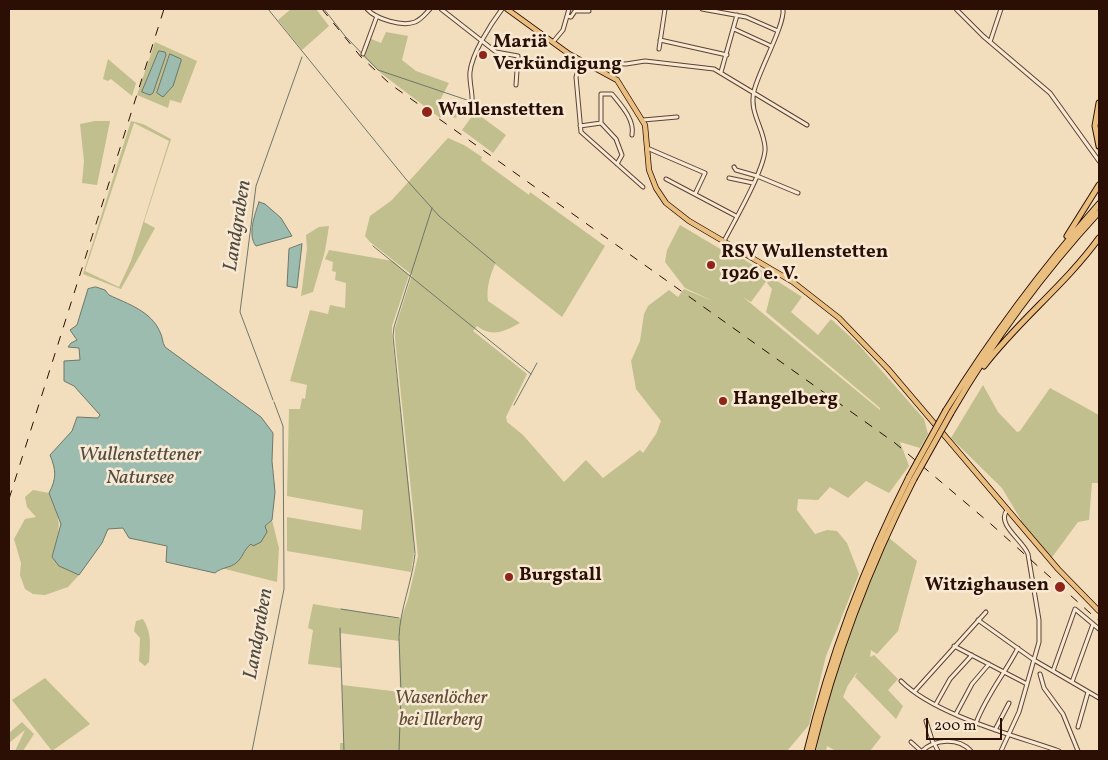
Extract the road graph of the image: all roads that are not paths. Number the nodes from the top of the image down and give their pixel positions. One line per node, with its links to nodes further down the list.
1 (367, 9): 14 (street)
2 (430, 9): 14 (street)
3 (441, 9): 18 (street)
4 (502, 9): 18 (street)
5 (507, 9): 20 (main road)
6 (569, 9): 15 (street)
7 (665, 9): 19 (street)
8 (702, 9): 13 (street)
9 (783, 9): 17 (street)
10 (956, 9): 21 (street)
11 (1001, 9): 21 (street)
12 (589, 11): 15 (street)
13 (737, 15): 16 (street); 17 (street)
14 (377, 16): 24 (street)
15 (567, 16): 20 (street)
16 (734, 29): 22 (street); 25 (street)
17 (778, 31): 22 (street)
18 (482, 40): 29 (street); 31 (street)
19 (660, 40): 23 (street); 25 (street)
20 (553, 42): 26 (main road)
21 (990, 42): 41 (street)
22 (771, 46): 30 (street)
23 (659, 49)
24 (363, 54)
25 (727, 54): 28 (street)
26 (581, 60): 27 (main road); 37 (street)
27 (596, 67): 28 (street); 34 (main road)
28 (721, 72): 30 (street)
29 (516, 85)
30 (754, 92): 36 (street); 44 (street)
31 (472, 103)
32 (1099, 103): 39 (highway)
33 (677, 117): 34 (street)
34 (643, 120): 40 (main road)
35 (601, 123): 37 (street); 38 (street); 42 (street)
36 (807, 125)
37 (580, 126): 42 (street)
38 (632, 135)
39 (1099, 146)
40 (647, 148): 51 (street); 56 (main road)
41 (1099, 161)
42 (617, 164): 49 (street)
43 (735, 169): 44 (street)
44 (757, 176): 47 (street); 50 (street)
45 (729, 178): 47 (street)
46 (666, 179): 51 (street)
47 (753, 183): 54 (street)
48 (1099, 185): 57 (highway)
49 (643, 187)
50 (798, 193)
51 (695, 194): 54 (street)
52 (1099, 204): 57 (highway)
53 (1099, 212): 58 (highway)
54 (736, 216): 56 (street)
55 (1099, 238): 58 (highway)
56 (724, 241): 60 (main road)
57 (1054, 254): 59 (highway)
58 (964, 392): 59 (highway)
59 (949, 411): 64 (highway, bridge)
60 (1007, 510): 61 (main road); 70 (street)
61 (1099, 611)
62 (986, 612): 63 (street)
63 (978, 620): 67 (street); 68 (street)
64 (849, 622): 91 (highway); 92 (highway)
65 (1093, 624): 66 (street); 72 (street); 76 (street)
66 (1099, 629)
67 (954, 646): 69 (street); 78 (street)
68 (1018, 648): 70 (street); 73 (street)
69 (972, 655): 71 (street); 82 (street)
70 (1034, 660): 72 (street); 77 (street)
71 (989, 664): 73 (street); 83 (street)
72 (1053, 671): 76 (street)
73 (1006, 673): 77 (street); 85 (street)
74 (1040, 674): 98 (street)
75 (901, 681): 78 (street)
76 (1072, 682): 79 (street)
77 (1028, 684): 88 (street)
78 (914, 692): 82 (street)
79 (1088, 692): 80 (street); 86 (street)
80 (1099, 698)
81 (1009, 703): 87 (street)
82 (936, 704): 83 (street)
83 (956, 714): 85 (street)
84 (926, 721): 90 (street)
85 (976, 723): 87 (street)
86 (1078, 727)
87 (995, 730): 88 (street)
88 (1008, 735): 96 (street); 97 (street)
89 (911, 742): 93 (street)
90 (933, 743): 93 (street); 94 (street); 95 (street)
91 (807, 751)
92 (812, 751)
93 (922, 751)
94 (938, 751)
95 (971, 751)
96 (1001, 751)
97 (1059, 751)
98 (1078, 751)

